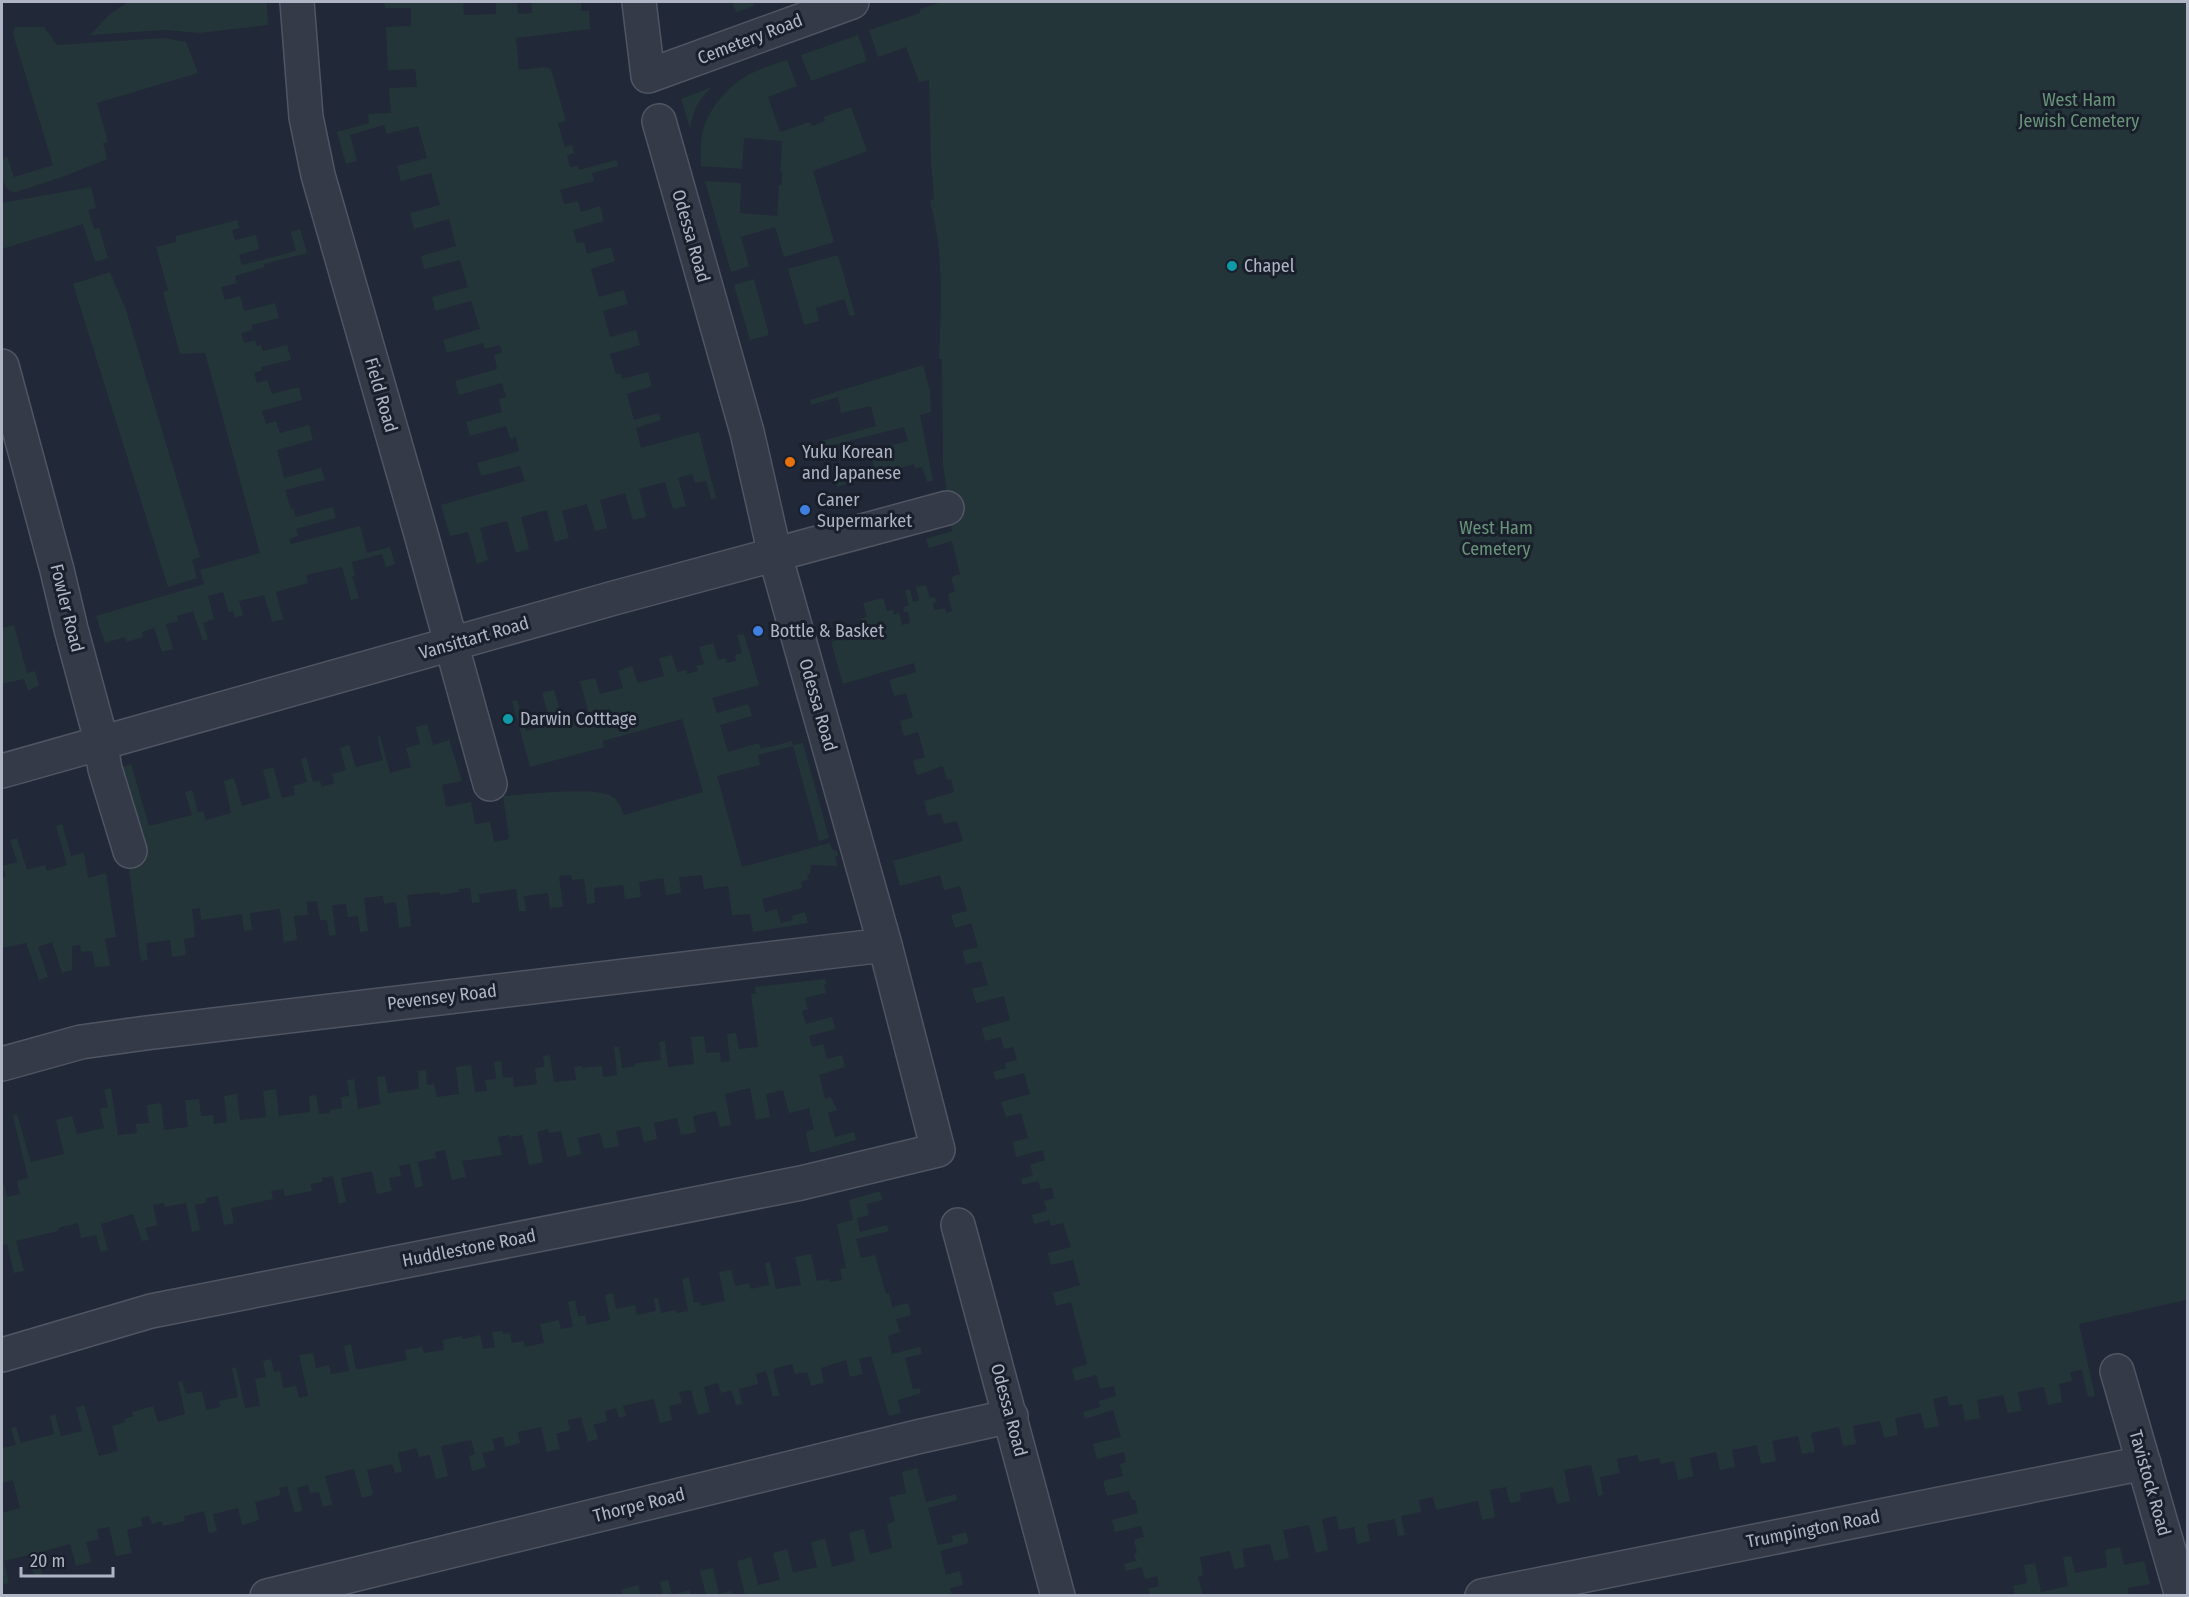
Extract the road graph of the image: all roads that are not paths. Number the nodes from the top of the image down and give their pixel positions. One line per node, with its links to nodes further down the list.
1 (297, 2): 8 (street, Field Road)
2 (639, 2): 3 (street, Cemetery Road)
3 (852, 2)
4 (659, 121): 7 (street, Odessa Road)
5 (2, 366): 9 (street, Fowler Road)
6 (947, 508): 7 (street, Vansittart Road)
7 (776, 555): 8 (street, Vansittart Road); 13 (street, Odessa Road)
8 (451, 645): 9 (street, Vansittart Road); 11 (street, Field Road)
9 (100, 744): 10 (street, Vansittart Road); 12 (street, Fowler Road)
10 (2, 771)
11 (490, 784)
12 (130, 851)
13 (885, 945): 14 (street, Pevensey Road); 15 (street, Odessa Road)
14 (2, 1064)
15 (938, 1150): 17 (street, Huddlestone Road)
16 (958, 1225): 19 (street, Odessa Road)
17 (2, 1355)
18 (2117, 1371): 20 (street, Tavistock Road)
19 (1011, 1416): 21 (street, Thorpe Road); 22 (street, Odessa Road)
20 (2144, 1463): 23 (street, Trumpington Road); 24 (street, Tavistock Road)
21 (267, 1596)
22 (1058, 1596)
23 (1482, 1596)
24 (2182, 1596)

